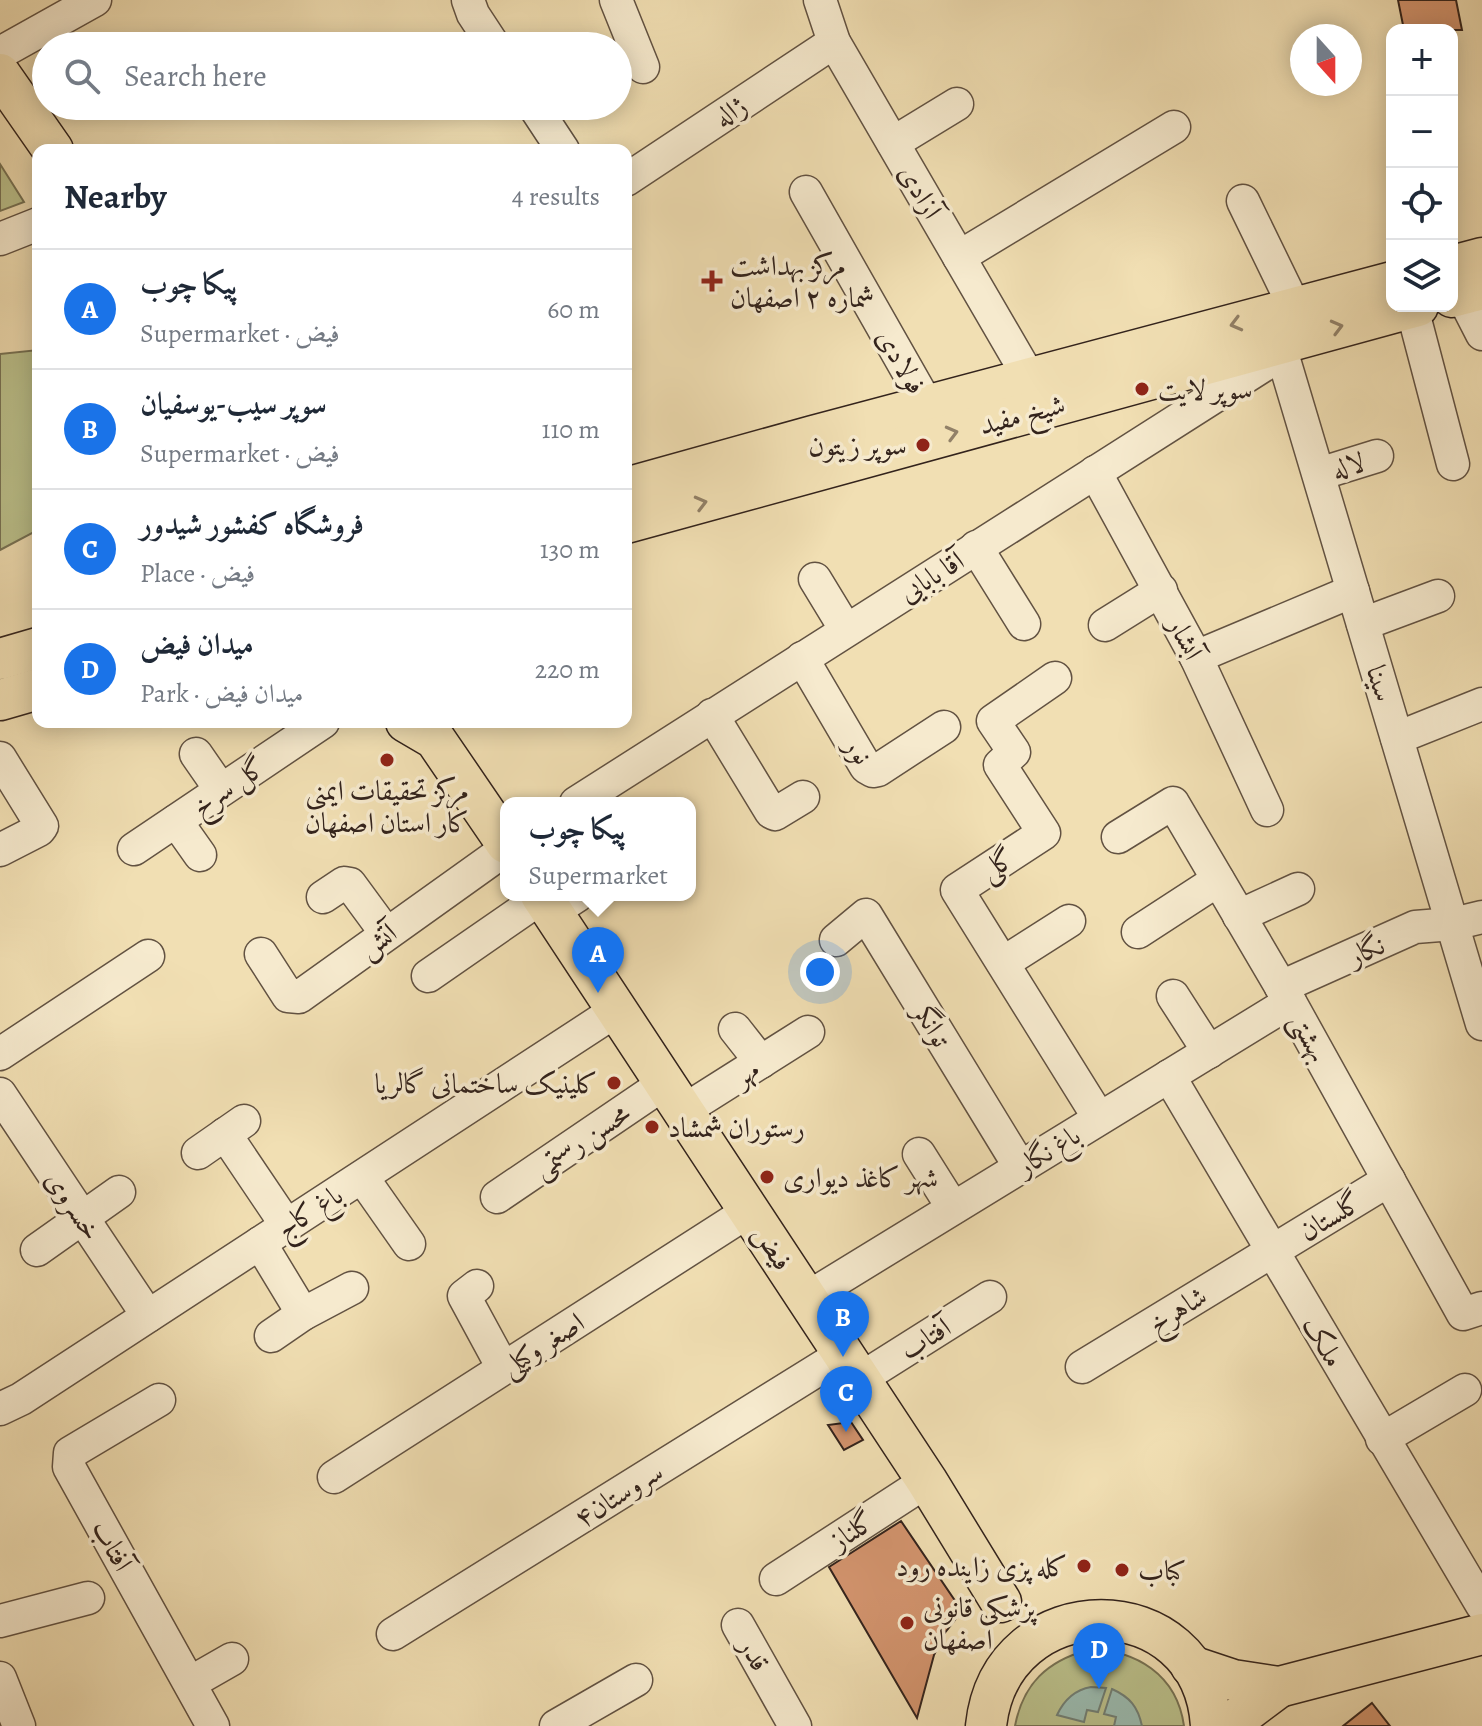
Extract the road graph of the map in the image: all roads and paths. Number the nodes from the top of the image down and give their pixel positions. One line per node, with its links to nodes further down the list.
1 (95, 0): 5 (street)
2 (468, 0): 6 (street)
3 (616, 0): 7 (street)
4 (820, 0): 10 (street, آزادی)
5 (38, 32)
6 (485, 32)
7 (629, 32)
8 (32, 35): 11 (street)
9 (632, 40): 12 (street)
10 (834, 42): 19 (street, آزادی); 22 (street, ژاله)
11 (0, 53)
12 (643, 67)
13 (0, 74): 15 (main road)
14 (957, 104): 19 (street)
15 (32, 120)
16 (32, 120): 20 (main road)
17 (543, 120): 21 (street)
18 (1174, 127): 27 (street)
19 (893, 143): 27 (street, آزادی)
20 (49, 144)
21 (559, 144)
22 (632, 176)
23 (806, 192): 35 (street, فولادی)
24 (1243, 201): 32 (street, سینا)
25 (32, 226): 26 (street)
26 (0, 239)
27 (959, 257): 34 (street, آزادی)
28 (1482, 258): 29 (main road)
29 (1462, 287): 33 (street)
30 (1386, 303): 32 (main road, شیخ مفید)
31 (1411, 312): 38 (street)
32 (1287, 325): 34 (main road, شیخ مفید, one-way to 34); 36 (main road, شیخ مفید, one-way to 32); 40 (street, آقا بابایی); 41 (street, سینا)
33 (1482, 334)
34 (1030, 379): 35 (main road, شیخ مفید)
35 (927, 405): 36 (main road, شیخ مفید)
36 (830, 448): 39 (main road, شیخ مفید)
37 (1377, 456): 41 (street, لاله)
38 (1453, 464)
39 (770, 466): 42 (main road, شیخ مفید); 43 (main road, شیخ مفید, one-way to 39)
40 (1095, 472): 44 (street, آقا بابایی); 46 (street, آبشار)
41 (1319, 474): 47 (street, سینا)
42 (632, 487)
43 (632, 521)
44 (976, 547): 49 (street); 52 (street, آقا بابایی)
45 (815, 579): 52 (street)
46 (1161, 590): 51 (street); 54 (street, آبشار)
47 (1353, 591): 50 (street, سینا); 54 (street)
48 (1438, 596): 50 (street)
49 (1024, 624)
50 (1363, 624): 65 (street, سینا)
51 (1105, 625)
52 (846, 630): 55 (street, آقا بابایی)
53 (32, 650): 56 (main road)
54 (1196, 657): 71 (street, آبشار)
55 (802, 658): 61 (street, آقا بابایی); 62 (street, نور)
56 (0, 659)
57 (1055, 678): 92 (street, گلی)
58 (32, 691): 59 (main road)
59 (0, 700)
60 (1482, 704): 65 (street)
61 (712, 715): 69 (street, آقا بابایی); 70 (street)
62 (944, 727)
63 (314, 728): 68 (street, گل سرخ)
64 (425, 728): 73 (main road)
65 (1397, 738): 85 (street, سینا)
66 (196, 754): 68 (street)
67 (0, 758): 76 (street)
68 (221, 790): 72 (street, گل سرخ)
69 (585, 797)
70 (803, 797)
71 (1267, 810)
72 (176, 821): 75 (street, گل سرخ); 78 (street)
73 (500, 837)
74 (1118, 837): 79 (street, بهشتی)
75 (134, 849)
76 (0, 850)
77 (500, 850): 88 (street, آتش)
78 (200, 855)
79 (1218, 880): 84 (street, بهشتی); 87 (street)
80 (1298, 889): 84 (street)
81 (323, 897): 88 (street)
82 (551, 901): 93 (street)
83 (554, 901): 96 (main road, فیض)
84 (1239, 916): 94 (street, بهشتی)
85 (1467, 920): 94 (street, نگار); 97 (street, سینا)
86 (1069, 921): 92 (street)
87 (1138, 932)
88 (386, 933): 90 (street, آتش)
89 (836, 940): 109 (street, توانگر)
90 (261, 954)
91 (148, 956): 101 (street)
92 (1003, 963): 106 (street, گلی)
93 (428, 976)
94 (1286, 995): 100 (street, باغ نگار); 111 (street, بهشتی)
95 (1173, 996): 100 (street)
96 (617, 1010): 105 (main road, فیض); 110 (street, باغ کاج)
97 (1482, 1024)
98 (735, 1029): 102 (street)
99 (808, 1032): 102 (street, مهر)
100 (1209, 1052): 103 (street, باغ نگار)
101 (0, 1054)
102 (761, 1062): 105 (street, مهر)
103 (1169, 1076): 106 (street, باغ نگار); 121 (street, ملک)
104 (0, 1094): 116 (street, خسروی)
105 (674, 1097): 113 (street, محسن رستمی); 115 (main road, فیض)
106 (1099, 1118): 109 (street, باغ نگار)
107 (198, 1153): 117 (street)
108 (919, 1154): 114 (street)
109 (1020, 1167): 114 (street, باغ نگار)
110 (362, 1177): 117 (street, باغ کاج); 119 (street)
111 (1389, 1180): 121 (street, گلستان); 126 (street, بهشتی)
112 (119, 1192): 116 (street)
113 (497, 1197)
114 (953, 1208): 125 (street, باغ نگار)
115 (749, 1211): 125 (main road, فیض); 132 (street, اصغر وکیلی)
116 (82, 1218): 120 (street); 128 (street, خسروی)
117 (287, 1226): 118 (street, باغ کاج)
118 (260, 1243): 127 (street); 128 (street, باغ کاج)
119 (409, 1244)
120 (37, 1250)
121 (1272, 1251): 131 (street, شاهرخ); 136 (street, ملک)
122 (477, 1286): 132 (street)
123 (352, 1288): 127 (street)
124 (990, 1297): 130 (street, آفتاب)
125 (807, 1298): 130 (main road, فیض)
126 (1482, 1308)
127 (303, 1314): 129 (street)
128 (148, 1316): 135 (street, باغ کاج)
129 (271, 1336)
130 (852, 1367): 138 (main road, فیض); 146 (street, سروستان۴)
131 (1082, 1367)
132 (503, 1368): 137 (street, اصغر وکیلی)
133 (1465, 1390): 136 (street)
134 (159, 1400): 152 (street, آفتاب)
135 (0, 1409)
136 (1382, 1439): 142 (street, ملک)
137 (334, 1477)
138 (927, 1481): 139 (street, گلناز); 141 (main road, فیض)
139 (776, 1579)
140 (88, 1598): 144 (street)
141 (1001, 1602): 143 (main road); 154 (main road)
142 (1482, 1605)
143 (1079, 1620): 149 (main road); 154 (main road)
144 (0, 1621)
145 (738, 1625): 158 (street, قدر)
146 (393, 1634)
147 (1482, 1634): 153 (main road)
148 (232, 1659): 152 (street)
149 (1191, 1666): 153 (main road); 159 (main road)
150 (0, 1678): 155 (street)
151 (636, 1680): 157 (street)
152 (190, 1683): 156 (street, آفتاب)
153 (1279, 1687): 160 (main road)
154 (985, 1712)
155 (19, 1726)
156 (213, 1726)
157 (556, 1726)
158 (795, 1726)
159 (1211, 1726)
160 (1227, 1726)

